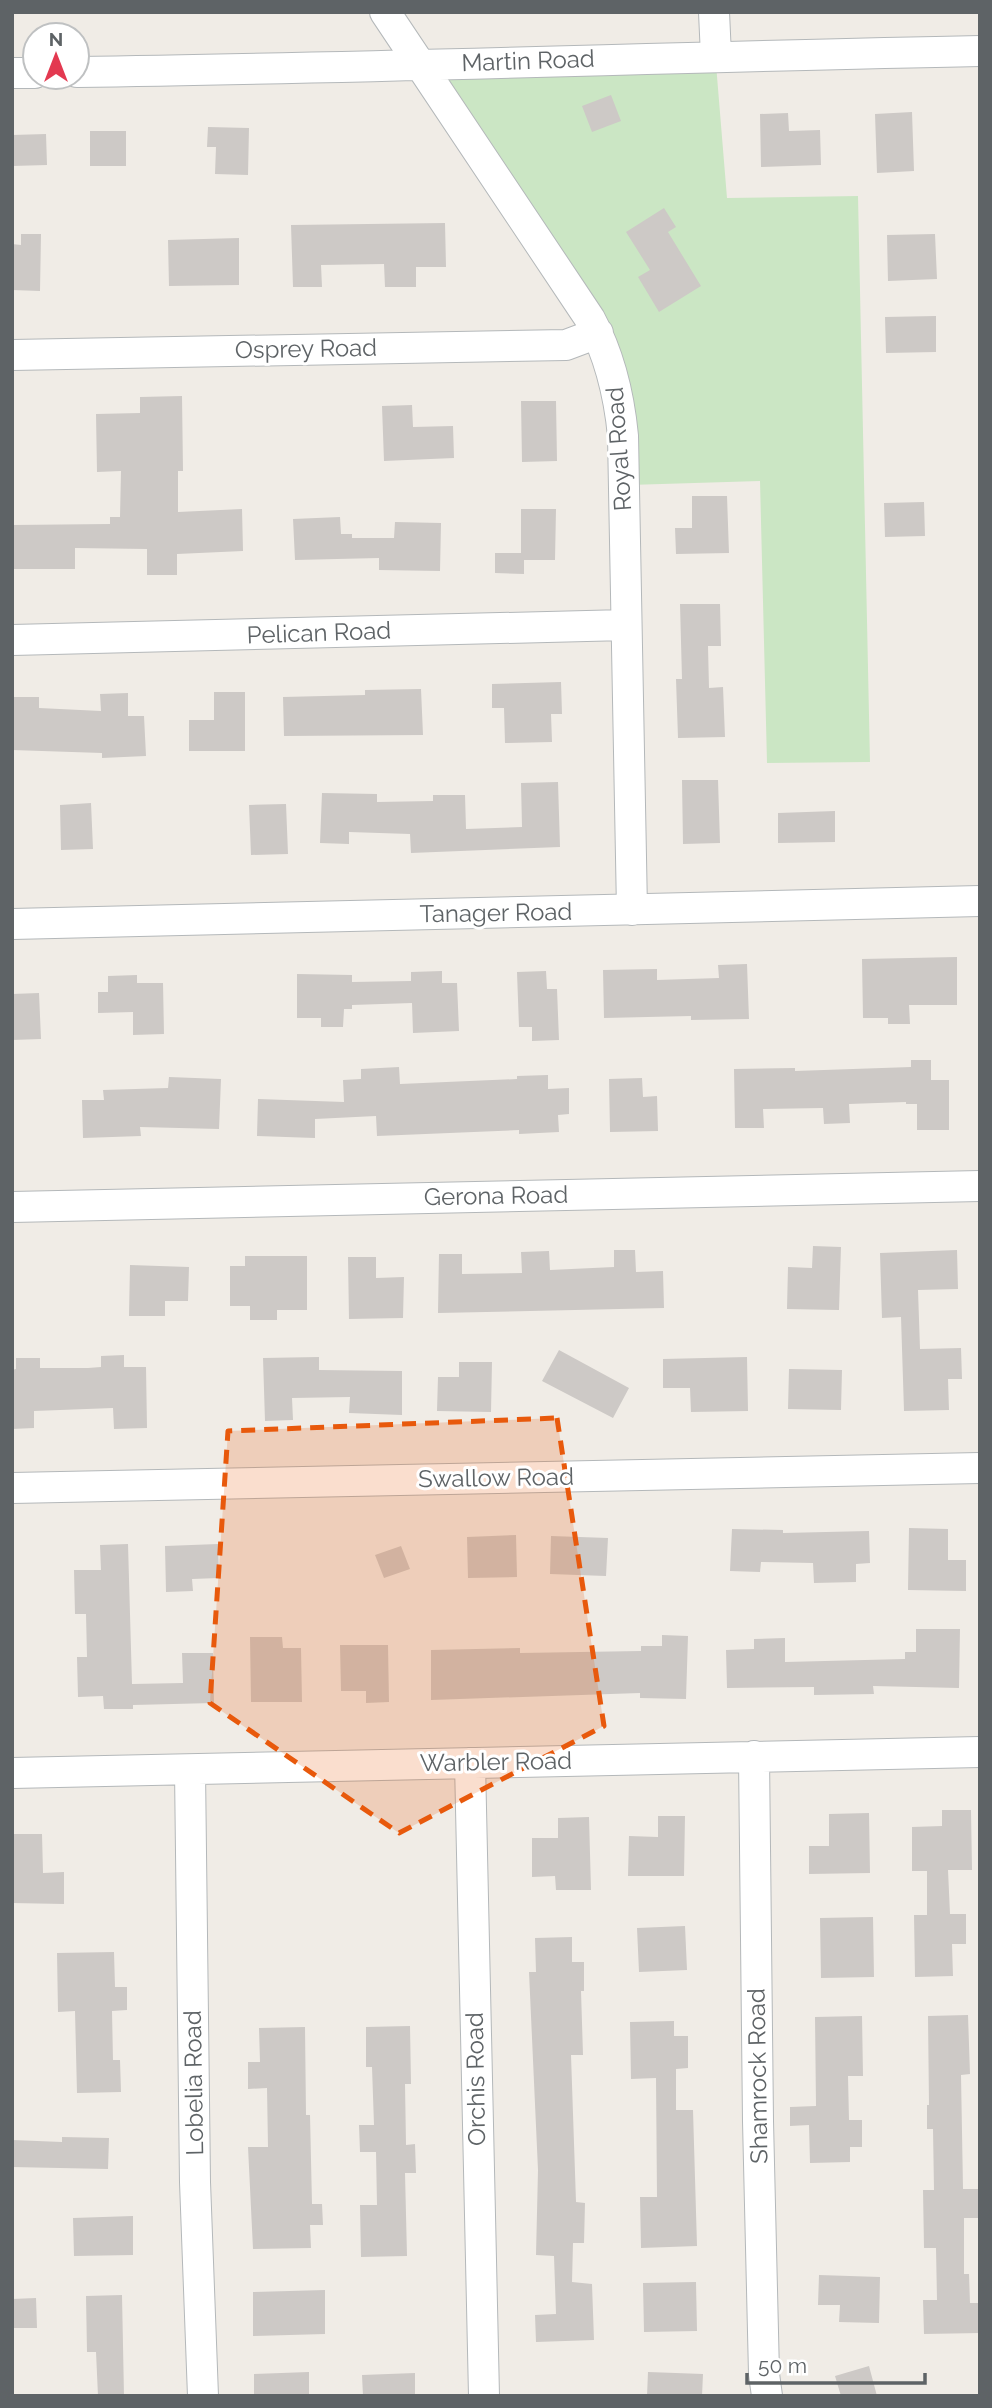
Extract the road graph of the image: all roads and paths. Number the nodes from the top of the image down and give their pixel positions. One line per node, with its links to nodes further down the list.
1 (385, 12): 5 (street, Royal Road)
2 (715, 12): 4 (street)
3 (980, 51): 4 (street, Martin Road)
4 (716, 56): 5 (street, Martin Road)
5 (420, 65): 6 (street, Martin Road); 7 (street, Royal Road)
6 (91, 72)
7 (598, 333): 8 (street, Osprey Road); 9 (street, Royal Road)
8 (12, 355)
9 (626, 625): 10 (street, Pelican Road); 12 (street, Royal Road)
10 (12, 640)
11 (980, 901): 12 (street, Tanager Road)
12 (632, 910): 13 (street, Tanager Road)
13 (12, 924)
14 (980, 1186): 15 (street, Gerona Road)
15 (12, 1207)
16 (980, 1468): 17 (street, Swallow Road)
17 (12, 1489)
18 (980, 1752): 19 (street, Warbler Road)
19 (754, 1756): 20 (street, Warbler Road); 25 (street, Shamrock Road)
20 (470, 1763): 21 (street, Warbler Road); 24 (street, Orchis Road)
21 (190, 1770): 22 (street, Warbler Road); 23 (street, Lobelia Road)
22 (12, 1773)
23 (203, 2396)
24 (484, 2396)
25 (767, 2396)

